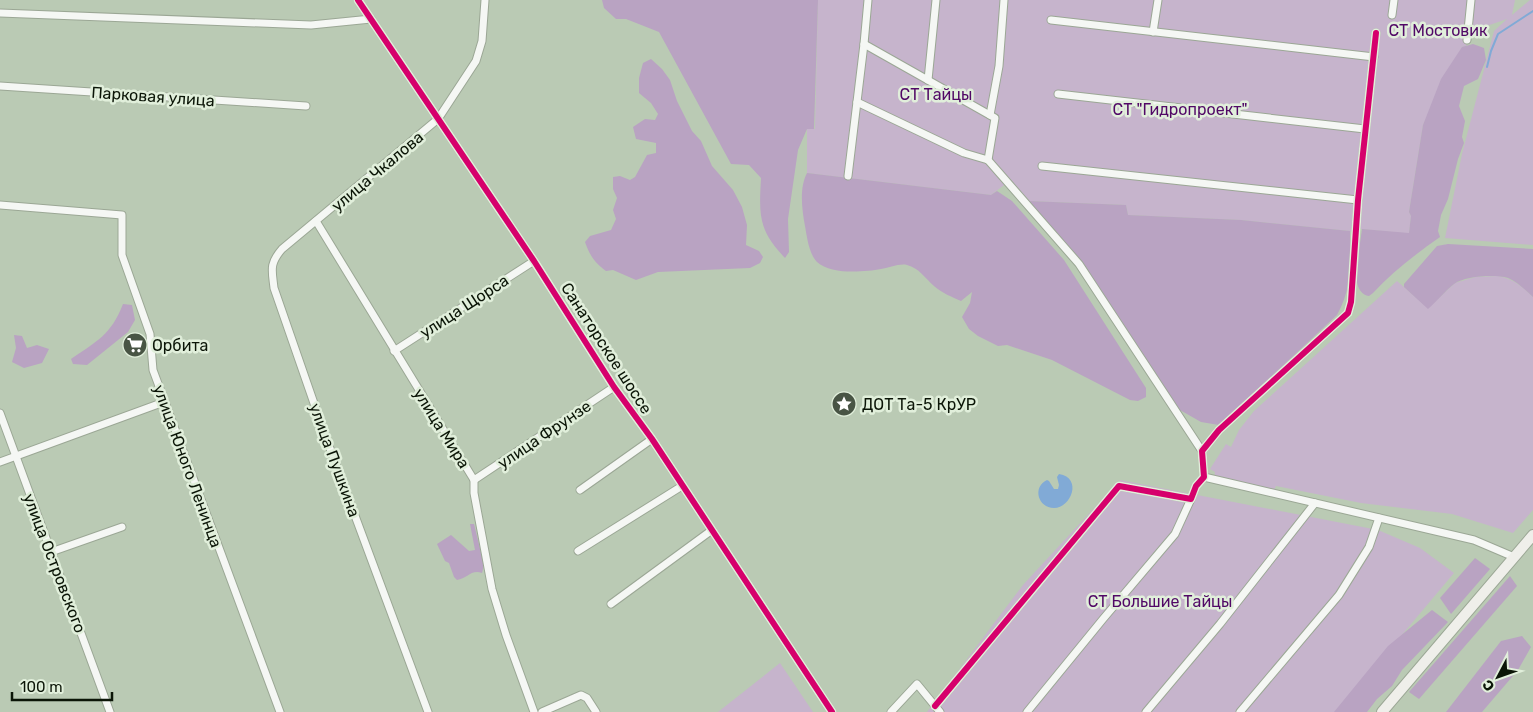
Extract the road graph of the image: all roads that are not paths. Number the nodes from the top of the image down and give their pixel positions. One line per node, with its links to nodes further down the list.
1 (358, 0): 11 (street, Санаторское шоссе)
2 (485, 0): 24 (street, улица Чкалова)
3 (868, 0): 16 (street)
4 (936, 0): 18 (street)
5 (1004, 0): 23 (street)
6 (1158, 0): 13 (street)
7 (1394, 0): 10 (street)
8 (1471, 0): 15 (street)
9 (0, 13): 11 (street)
10 (1392, 15)
11 (371, 19): 24 (street, Санаторское шоссе)
12 (1051, 20): 13 (street)
13 (1153, 32): 17 (street)
14 (1376, 33): 17 (street)
15 (1467, 40)
16 (864, 44): 18 (street); 21 (street)
17 (1374, 57): 25 (street)
18 (928, 80): 23 (street)
19 (0, 86): 22 (street, Парковая улица)
20 (1058, 94): 25 (street)
21 (857, 102): 26 (street); 28 (street)
22 (306, 106)
23 (990, 115): 26 (street)
24 (438, 119): 31 (street, улица Чкалова); 32 (street, Санаторское шоссе)
25 (1365, 129): 29 (street)
26 (988, 160): 38 (street)
27 (1042, 166): 29 (street)
28 (848, 176)
29 (1358, 200): 38 (street)
30 (0, 205): 35 (street, улица Юного Ленинца)
31 (316, 221): 33 (street, улица Мира); 58 (street, улица Пушкина)
32 (534, 261): 33 (street, улица Щорса); 34 (street, Санаторское шоссе)
33 (394, 351): 42 (street, улица Мира)
34 (614, 387): 37 (street, Санаторское шоссе); 42 (street, улица Фрунзе)
35 (164, 402): 39 (street); 57 (street, улица Юного Ленинца)
36 (0, 413): 39 (street, улица Островского)
37 (652, 439): 43 (street, Санаторское шоссе); 44 (street)
38 (1202, 451): 41 (street)
39 (15, 457): 40 (street); 52 (street, улица Островского)
40 (0, 462)
41 (1204, 477): 45 (street); 46 (street)
42 (474, 480): 59 (street, улица Мира)
43 (682, 486): 49 (street, Санаторское шоссе); 51 (street)
44 (580, 490)
45 (1191, 499): 55 (street); 64 (street)
46 (1315, 503): 47 (street); 65 (street)
47 (1379, 518): 53 (street); 66 (street)
48 (122, 528): 52 (street)
49 (712, 530): 54 (street); 62 (street, Санаторское шоссе)
50 (1533, 535): 53 (main road)
51 (578, 551)
52 (51, 552): 56 (street, улица Островского)
53 (1514, 557): 67 (main road)
54 (611, 604)
55 (937, 709): 63 (street)
56 (110, 712)
57 (280, 712)
58 (428, 712)
59 (534, 712)
60 (542, 712): 61 (street)
61 (596, 712)
62 (832, 712)
63 (891, 712)
64 (1027, 712)
65 (1146, 712)
66 (1240, 712)
67 (1382, 712)

